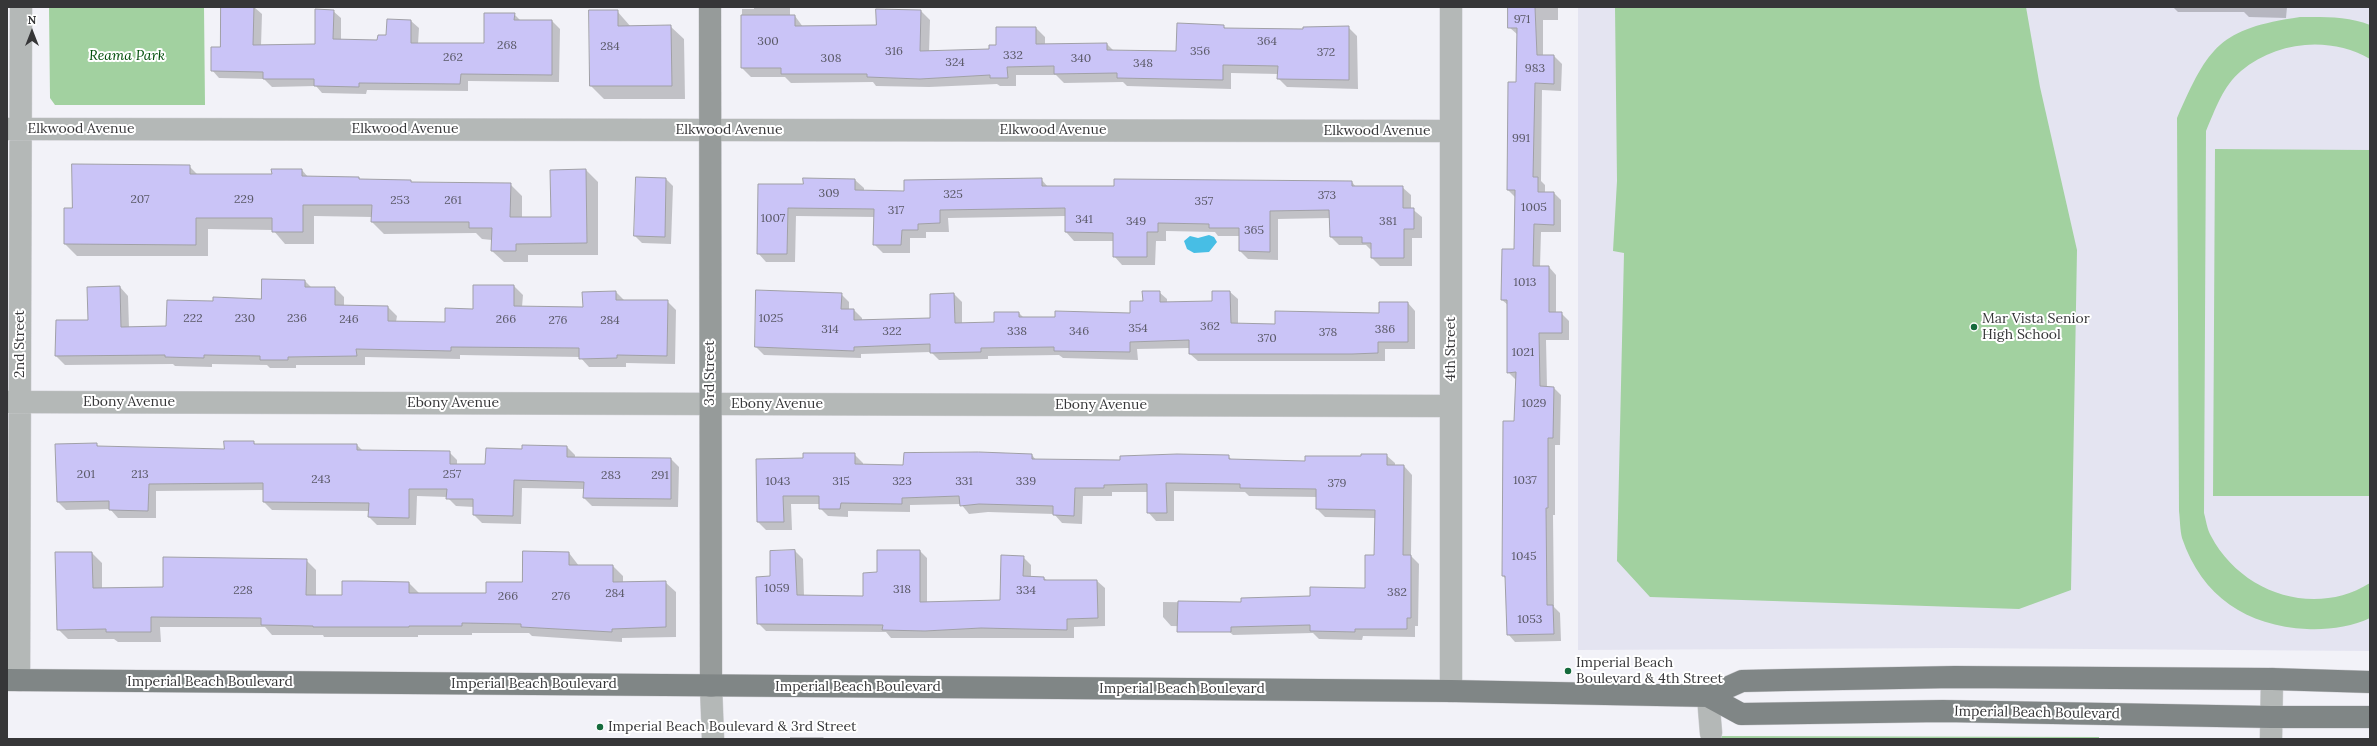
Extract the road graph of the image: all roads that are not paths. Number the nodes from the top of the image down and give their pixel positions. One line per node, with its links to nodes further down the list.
1 (21, 7): 4 (street, 2nd Street)
2 (710, 7): 5 (street, 3rd Street)
3 (1451, 7): 6 (street, 4th Street)
4 (14, 129): 5 (street, Elkwood Avenue); 7 (street, 2nd Street)
5 (710, 130): 6 (street, Elkwood Avenue); 8 (street, 3rd Street)
6 (1451, 131): 9 (street, 4th Street)
7 (13, 402): 8 (street, Ebony Avenue); 11 (street, 2nd Street)
8 (710, 404): 9 (street, Ebony Avenue); 13 (street, 3rd Street)
9 (1451, 406): 14 (street, 4th Street)
10 (2272, 679): 12 (main road, Imperial Beach Boulevard); 15 (main road, Imperial Beach Boulevard); 16 (street)
11 (13, 680): 13 (main road, Imperial Beach Boulevard)
12 (2370, 682)
13 (711, 686): 14 (main road, Imperial Beach Boulevard); 19 (street, 3rd Street)
14 (1451, 691): 15 (main road, Imperial Beach Boulevard)
15 (1708, 696): 16 (main road, Imperial Beach Boulevard); 18 (street)
16 (2271, 717): 17 (main road, Imperial Beach Boulevard); 20 (street)
17 (2370, 717)
18 (1710, 733)
19 (713, 739)
20 (2271, 739)

